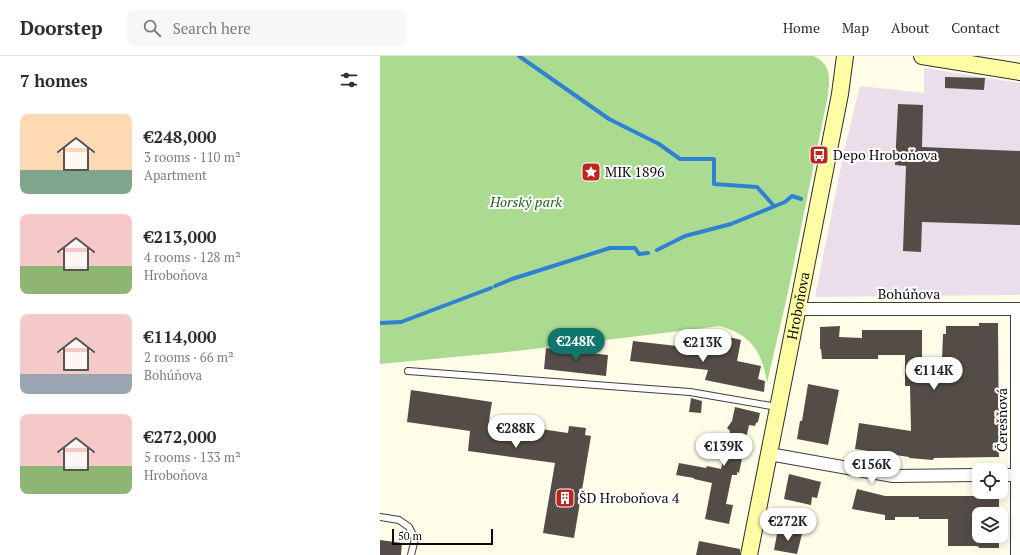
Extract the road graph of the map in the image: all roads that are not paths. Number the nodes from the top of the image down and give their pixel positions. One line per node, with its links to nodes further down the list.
1 (845, 56): 4 (street, Hroboňova)
2 (922, 56): 3 (street)
3 (1020, 72)
4 (798, 309): 5 (street, Bohúňova); 7 (street, Hroboňova)
5 (1018, 309): 11 (street, Čerešňová)
6 (408, 371): 7 (lane)
7 (778, 407): 8 (street, Hroboňova)
8 (769, 454): 9 (street); 14 (street, Hroboňova)
9 (972, 475)
10 (1008, 475): 11 (street)
11 (1019, 475): 15 (street, Čerešňová)
12 (380, 517): 13 (lane)
13 (411, 555)
14 (748, 555)
15 (1017, 555)

